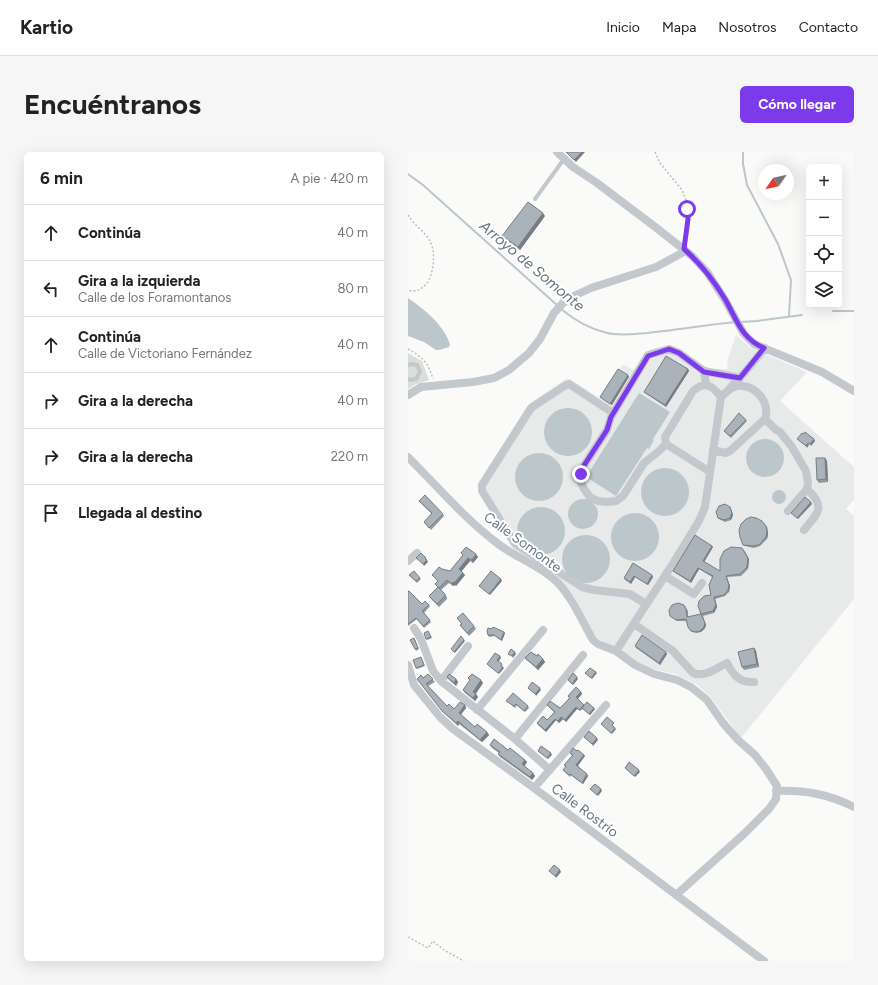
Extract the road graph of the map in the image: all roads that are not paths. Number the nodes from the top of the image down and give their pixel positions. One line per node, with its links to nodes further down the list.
1 (557, 152): 2 (street)
2 (564, 159): 3 (lane); 4 (street)
3 (535, 199)
4 (684, 249): 5 (street); 12 (street)
5 (764, 348): 8 (street); 14 (street)
6 (408, 365): 10 (lane)
7 (704, 372): 8 (street); 11 (street); 17 (street)
8 (740, 378): 13 (street)
9 (408, 379): 10 (lane)
10 (416, 379): 12 (lane)
11 (706, 385): 16 (street); 19 (street)
12 (421, 387): 15 (street)
13 (730, 389): 16 (street); 18 (street)
14 (854, 391)
15 (408, 395)
16 (721, 397): 20 (street)
17 (613, 413): 19 (street); 30 (street)
18 (765, 419): 20 (street); 23 (street)
19 (666, 444): 22 (street)
20 (713, 450): 22 (street)
21 (408, 457): 35 (street, Calle Somonte)
22 (710, 472): 28 (street)
23 (807, 489): 24 (street); 25 (street)
24 (788, 511)
25 (804, 530)
26 (417, 553): 27 (street)
27 (408, 561)
28 (665, 576): 29 (street); 30 (street)
29 (702, 583)
30 (646, 604): 31 (street)
31 (634, 624): 35 (street); 38 (street)
32 (414, 628): 39 (street)
33 (543, 630): 43 (street)
34 (468, 646): 39 (street)
35 (616, 651): 41 (street, Calle Somonte)
36 (584, 655): 44 (street)
37 (408, 665): 46 (street, Calle Rostrío)
38 (702, 675): 40 (street); 41 (street)
39 (440, 681): 43 (street)
40 (754, 682)
41 (691, 687): 47 (street, Calle Somonte)
42 (606, 705): 45 (street)
43 (477, 710): 44 (street)
44 (515, 739): 45 (street)
45 (550, 770): 46 (street)
46 (534, 788): 49 (street, Calle Rostrío)
47 (776, 790): 48 (street); 49 (street)
48 (854, 807)
49 (676, 895): 50 (street, Calle Rostrío)
50 (764, 961)

